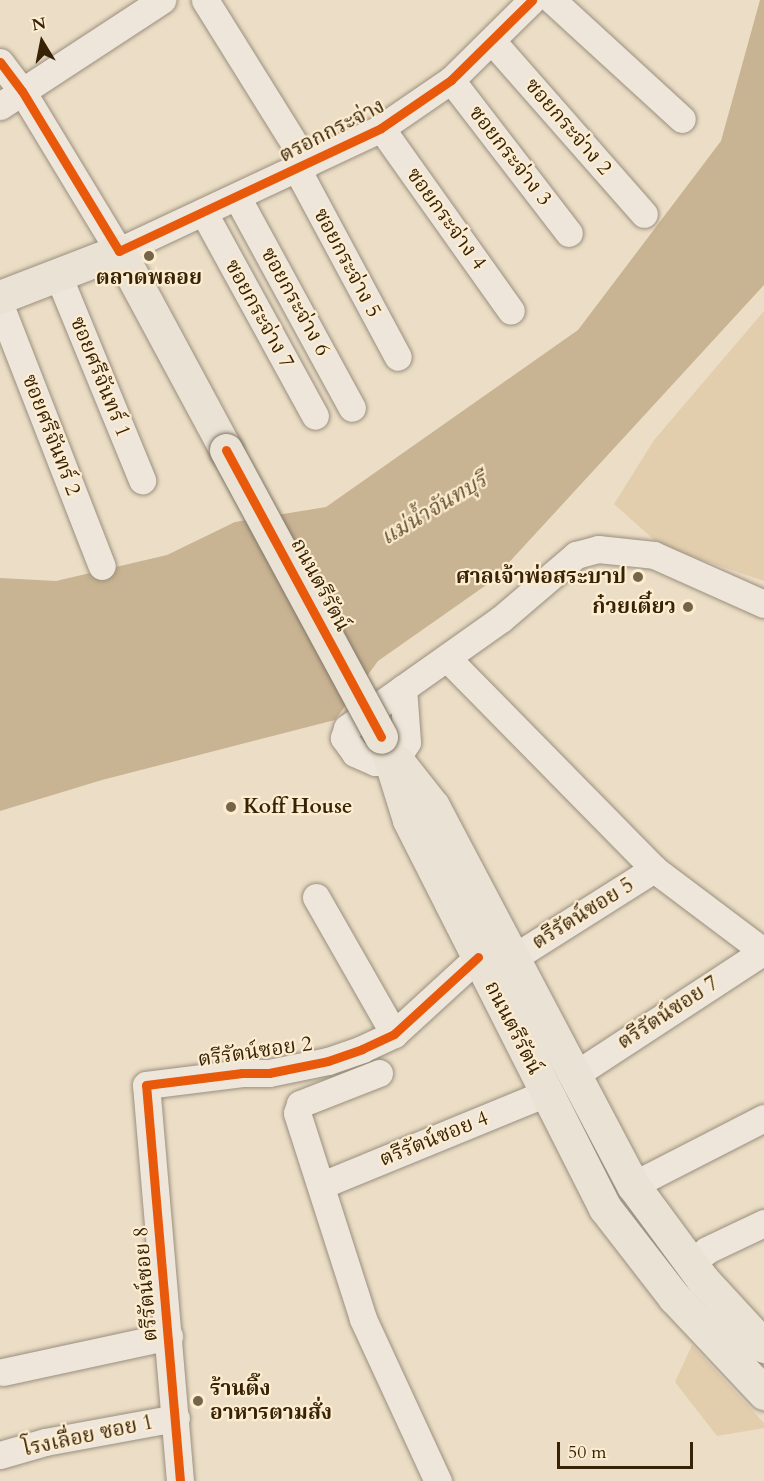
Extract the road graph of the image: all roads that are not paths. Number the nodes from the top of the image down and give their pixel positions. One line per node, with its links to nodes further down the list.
1 (162, 0): 8 (street)
2 (205, 0): 12 (street, ซอยกระจ่าง 5)
3 (532, 0): 5 (street, ตรอกกระจ่าง)
4 (552, 0): 10 (street)
5 (492, 41): 7 (street, ตรอกกระจ่าง); 15 (street, ซอยกระจ่าง 2)
6 (0, 62): 8 (street)
7 (451, 80): 11 (street, ตรอกกระจ่าง); 16 (street, ซอยกระจ่าง 3)
8 (22, 91): 9 (street); 17 (street)
9 (0, 106)
10 (682, 119)
11 (381, 128): 12 (street, ตรอกกระจ่าง); 21 (street, ซอยกระจ่าง 4)
12 (302, 167): 13 (street, ตรอกกระจ่าง); 22 (street, ซอยกระจ่าง 5)
13 (237, 197): 14 (street, ตรอกกระจ่าง); 23 (street, ซอยกระจ่าง 6)
14 (204, 213): 17 (street, ตรอกกระจ่าง); 24 (street, ซอยกระจ่าง 7)
15 (644, 214)
16 (569, 233)
17 (119, 251): 18 (main road); 30 (main road, ถนนตรีรัตน์, bridge)
18 (58, 275): 19 (main road); 25 (street, ซอยศรีจันทร์ 1)
19 (0, 297)
20 (0, 305): 26 (street, ซอยศรีจันทร์ 2)
21 (511, 310)
22 (398, 357)
23 (352, 408)
24 (315, 416)
25 (142, 480)
26 (102, 566)
27 (764, 604): 28 (street)
28 (447, 658): 29 (street); 31 (street)
29 (403, 688): 30 (street); 30 (street)
30 (389, 751): 34 (main road, ถนนตรีรัตน์); 35 (main road, ถนนตรีรัตน์)
31 (654, 869): 33 (street); 35 (street, ตรีรัตน์ซอย 5)
32 (316, 897): 36 (street)
33 (764, 951): 38 (street, ตรีรัตน์ซอย 7)
34 (478, 957): 36 (street, ตรีรัตน์ซอย 2); 40 (main road, ถนนตรีรัตน์)
35 (513, 958): 38 (main road, ถนนตรีรัตน์)
36 (394, 1034): 39 (street, ตรีรัตน์ซอย 2)
37 (379, 1073): 42 (street)
38 (573, 1076): 43 (main road, ถนนตรีรัตน์)
39 (146, 1085): 46 (street, ตรีรัตน์ซอย 8)
40 (546, 1093): 42 (street, ตรีรัตน์ซอย 4); 49 (main road, ถนนตรีรัตน์)
41 (764, 1118): 43 (street)
42 (322, 1185): 53 (street)
43 (633, 1185): 45 (main road, ถนนตรีรัตน์)
44 (764, 1223): 45 (street)
45 (690, 1264): 47 (main road, ถนนตรีรัตน์)
46 (169, 1336): 48 (street); 50 (street, ตรีรัตน์ซอย 8)
47 (764, 1346)
48 (3, 1372)
49 (764, 1393)
50 (176, 1418): 51 (street, โรงเลื่อย ซอย 1); 52 (street, ตรีรัตน์ซอย 8)
51 (0, 1455)
52 (180, 1481)
53 (438, 1481)

